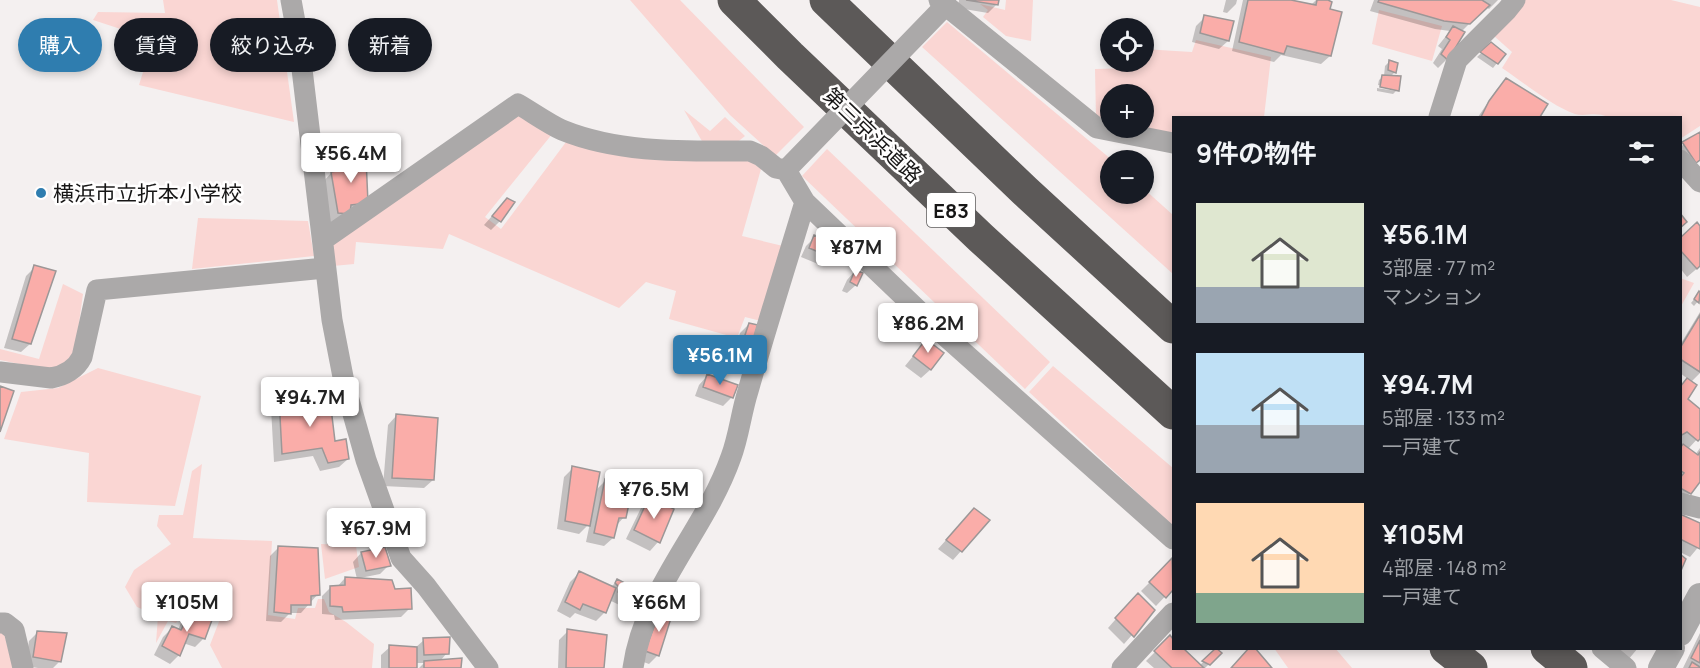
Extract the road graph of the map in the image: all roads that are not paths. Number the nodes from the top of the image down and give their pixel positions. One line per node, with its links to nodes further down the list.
1 (291, 0): 12 (street)
2 (734, 0): 16 (highway, 第三京浜道路 / E83)
3 (826, 0): 14 (highway)
4 (1515, 0): 6 (street)
5 (944, 2): 7 (street); 9 (street, bridge)
6 (1439, 116)
7 (1172, 143)
8 (1682, 162): 10 (street)
9 (786, 170): 11 (street); 12 (street)
10 (1700, 182)
11 (805, 202): 19 (street); 30 (street)
12 (323, 240): 13 (street)
13 (325, 268): 15 (street); 29 (street)
14 (1172, 326)
15 (0, 372)
16 (1172, 412)
17 (1682, 504): 18 (street)
18 (1700, 508)
19 (1172, 538)
20 (1700, 596): 23 (street)
21 (1172, 615): 31 (street)
22 (0, 623): 28 (street)
23 (1682, 629)
24 (1448, 650): 32 (highway)
25 (1549, 650): 33 (highway)
26 (1604, 650): 34 (street)
27 (1671, 650): 35 (street)
28 (22, 668)
29 (488, 668)
30 (633, 668)
31 (1122, 668)
32 (1471, 668)
33 (1571, 668)
34 (1626, 668)
35 (1661, 668)

